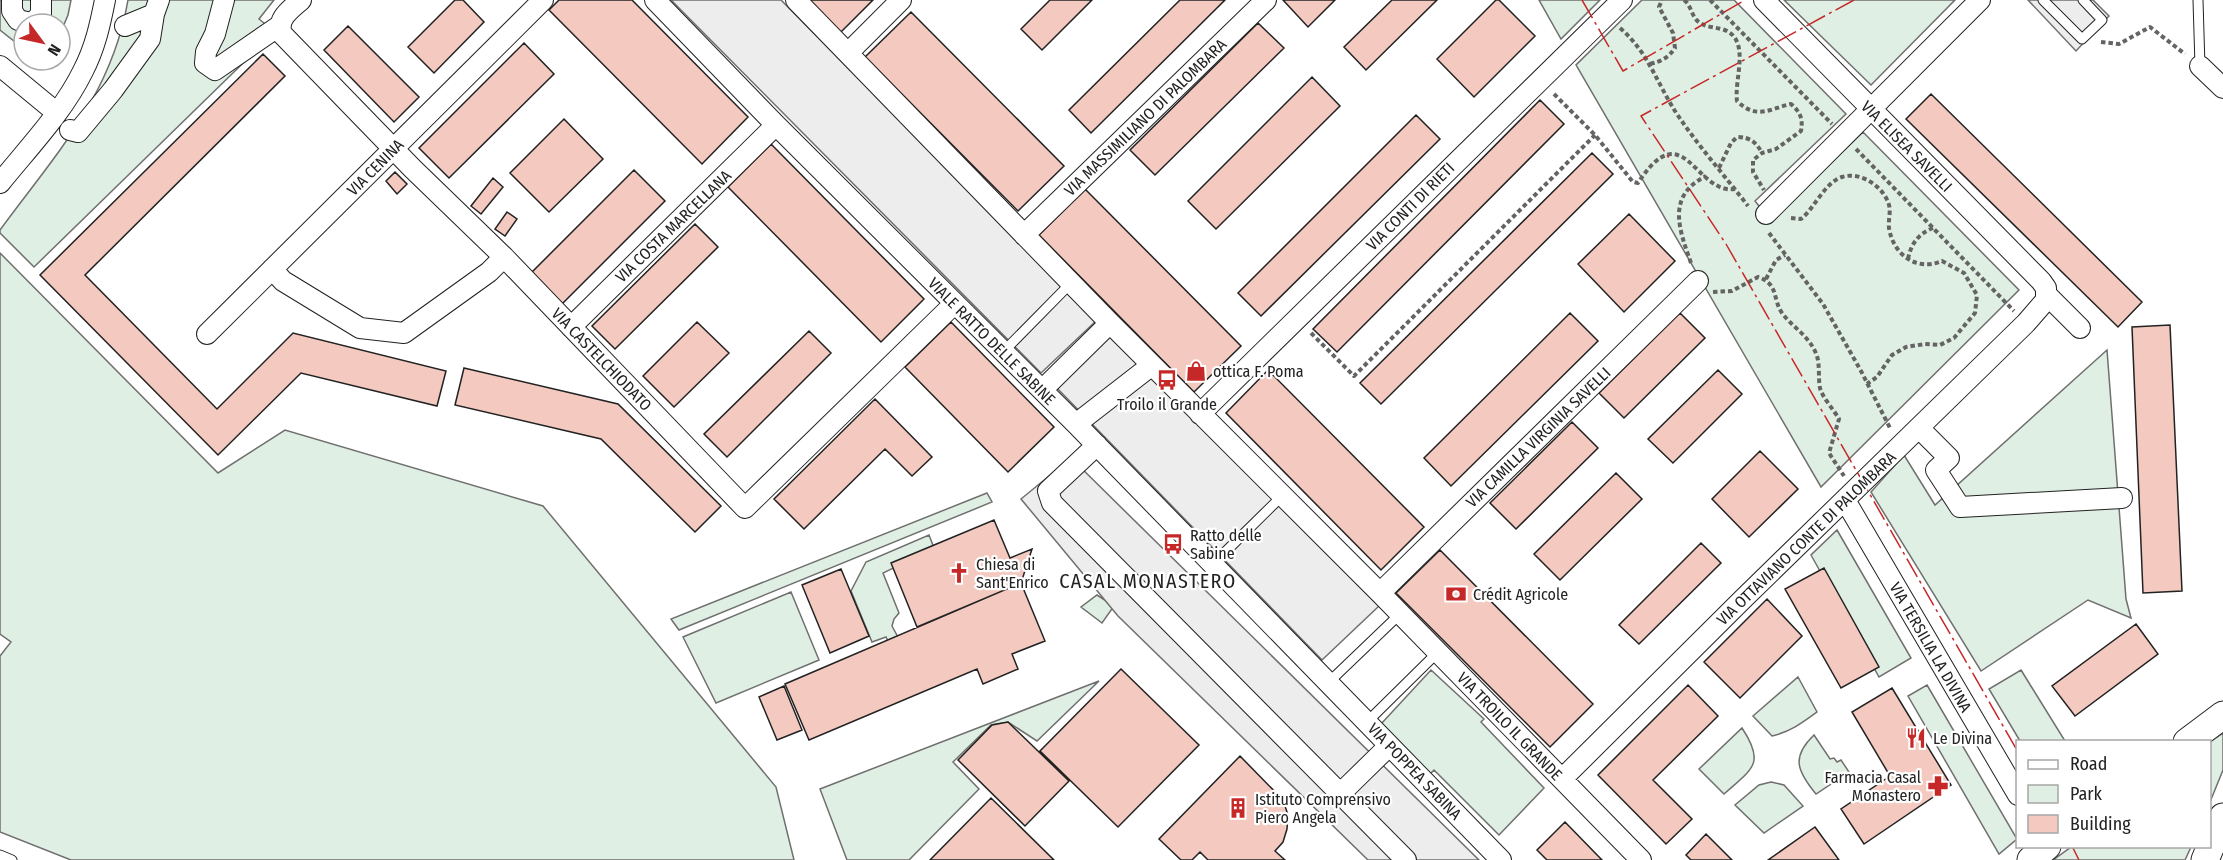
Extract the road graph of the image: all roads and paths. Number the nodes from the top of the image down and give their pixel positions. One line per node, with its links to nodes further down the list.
1 (105, 0): 29 (street)
2 (224, 0): 20 (street)
3 (301, 0): 20 (street)
4 (543, 0): 34 (street, VIA CENINA)
5 (655, 0): 30 (street, VIALE RATTO DELLE SABINE)
6 (796, 0): 22 (street)
7 (901, 0): 22 (street)
8 (1266, 0): 42 (street, VIA MASSIMILIANO DI PALOMBARA)
9 (1622, 0): 26 (street, VIA CONTI DI RIETI)
10 (1662, 0): 23 (path)
11 (1684, 0): 35 (path)
12 (1710, 0): 33 (path)
13 (1764, 0): 28 (street, VIA ELISEA SAVELLI)
14 (1980, 0): 28 (street)
15 (2043, 0): 21 (lane)
16 (2083, 0): 21 (lane)
17 (2198, 0): 25 (lane)
18 (157, 7): 19 (street); 31 (street)
19 (125, 26)
20 (279, 26): 34 (street, VIA CASTELCHIODATO)
21 (2082, 39): 25 (path)
22 (848, 53): 42 (street)
23 (1650, 64)
24 (0, 66): 29 (street)
25 (2200, 66): 27 (street)
26 (1541, 78): 32 (path); 52 (street, VIA CONTI DI RIETI)
27 (2223, 88)
28 (1872, 110): 33 (street); 50 (street, VIA ELISEA SAVELLI)
29 (57, 113): 38 (street)
30 (776, 125): 51 (street, VIALE RATTO DELLE SABINE); 55 (street, VIA COSTA MARCELLANA)
31 (70, 130)
32 (1595, 135): 37 (path); 52 (path)
33 (1845, 137): 40 (street); 41 (path)
34 (393, 149): 44 (street, VIA CASTELCHIODATO); 46 (street, VIA CENINA)
35 (1762, 153): 36 (path); 40 (path)
36 (1719, 168)
37 (1706, 176): 39 (path); 48 (path)
38 (0, 183)
39 (1735, 189)
40 (1770, 211): 45 (path)
41 (1933, 228): 45 (path); 54 (path)
42 (1024, 235): 49 (street)
43 (1785, 255): 47 (path)
44 (504, 257): 46 (street); 55 (street, VIA CASTELCHIODATO)
45 (1908, 259): 60 (path)
46 (272, 269): 57 (street, VIA CENINA)
47 (1766, 280): 48 (path); 66 (path)
48 (1698, 281): 70 (street, VIA CAMILLA VIRGINIA SAVELLI)
49 (1071, 283): 53 (street); 58 (lane)
50 (2047, 295): 54 (street, VIA OTTAVIANO CONTE DI PALOMBARA); 56 (street, VIA ELISEA SAVELLI)
51 (954, 304): 55 (street, VIA CASTELCHIODATO); 58 (street, VIALE RATTO DELLE SABINE)
52 (1297, 319): 62 (street, VIA CONTI DI RIETI)
53 (1110, 323): 59 (street); 61 (street)
54 (2026, 323): 64 (street, VIA OTTAVIANO CONTE DI PALOMBARA)
55 (571, 327)
56 (2080, 328)
57 (207, 334)
58 (1003, 352): 61 (street, VIALE RATTO DELLE SABINE)
59 (1152, 366): 62 (street); 63 (street)
60 (1867, 384)
61 (1042, 390): 63 (street, VIALE RATTO DELLE SABINE)
62 (1200, 414): 67 (street)
63 (1076, 424): 65 (street, VIALE RATTO DELLE SABINE)
64 (1920, 428): 66 (street, VIA OTTAVIANO CONTE DI PALOMBARA); 68 (street)
65 (1097, 445): 69 (street, VIALE RATTO DELLE SABINE); 80 (street)
66 (1850, 495): 78 (street, VIA OTTAVIANO CONTE DI PALOMBARA); 79 (street, VIA TERSILIA LA DIVINA)
67 (1282, 496): 69 (lane); 70 (street)
68 (2122, 498)
69 (1213, 564): 73 (street, VIALE RATTO DELLE SABINE)
70 (1380, 593): 71 (street, VIA TROILO IL GRANDE)
71 (1400, 614): 72 (street, VIA TROILO IL GRANDE); 73 (lane)
72 (1438, 652): 75 (lane); 78 (street, VIA TROILO IL GRANDE)
73 (1329, 682): 75 (street, VIA POPPEA SABINA)
74 (2223, 715): 76 (street)
75 (1367, 722): 77 (street, VIA POPPEA SABINA)
76 (2188, 740)
77 (1389, 746): 80 (street); 87 (street, VIA POPPEA SABINA)
78 (1562, 779): 88 (street, VIA TROILO IL GRANDE)
79 (2016, 791)
80 (1341, 793): 86 (street)
81 (2222, 820): 82 (street)
82 (2211, 846)
83 (2045, 848): 89 (street)
84 (0, 855): 85 (lane)
85 (12, 860)
86 (1406, 860)
87 (1501, 860)
88 (1641, 860)
89 (2031, 860)

